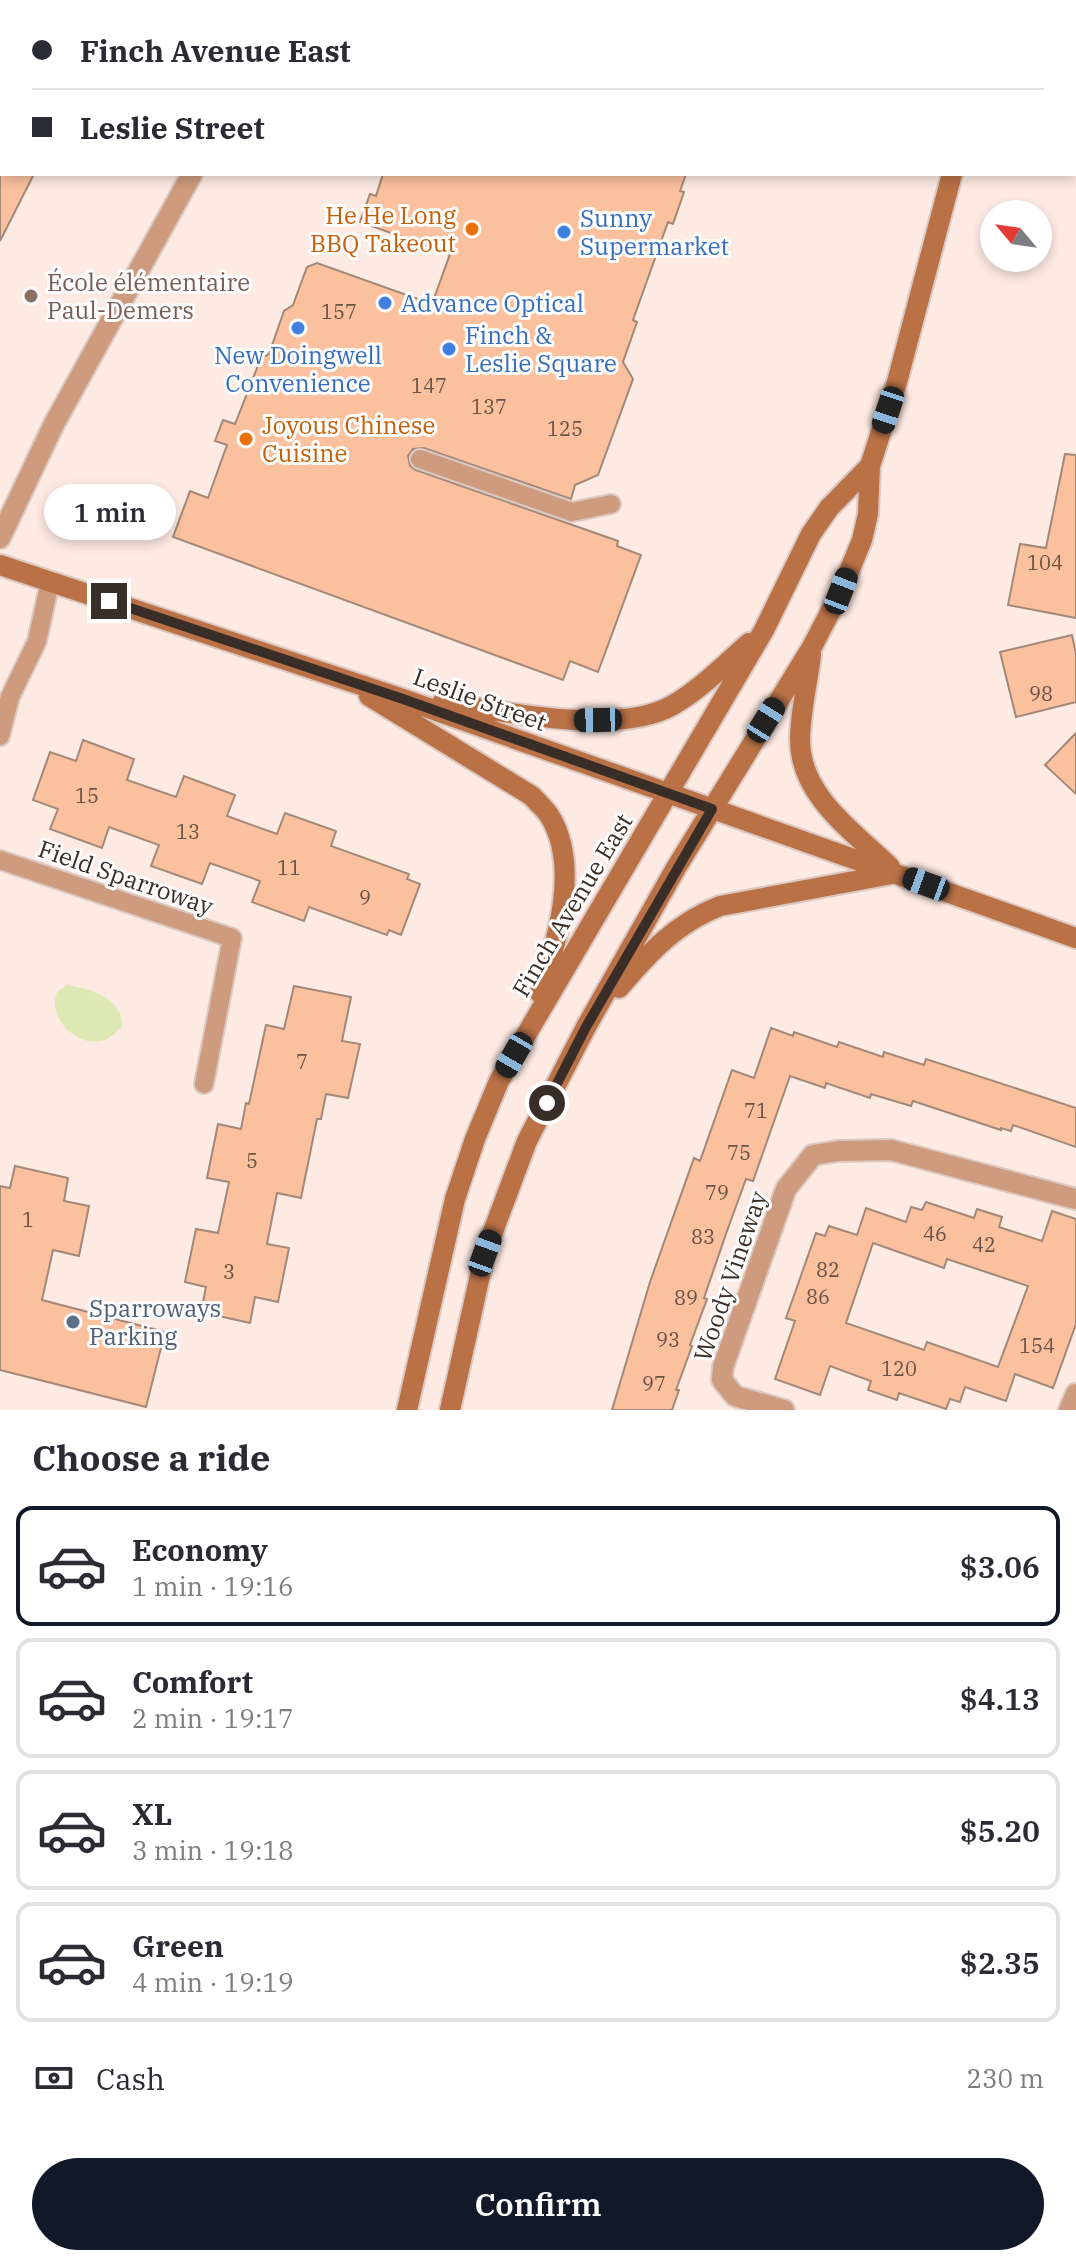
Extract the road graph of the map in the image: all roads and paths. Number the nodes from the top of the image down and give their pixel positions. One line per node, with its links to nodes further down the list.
1 (191, 176): 6 (street)
2 (951, 176): 4 (main road, Finch Avenue East)
3 (420, 459): 5 (lane)
4 (870, 466): 9 (main road, Finch Avenue East); 10 (main road, Finch Avenue East)
5 (611, 504)
6 (0, 538)
7 (0, 565): 8 (main road, Leslie Street)
8 (50, 582): 11 (main road, Leslie Street); 12 (lane)
9 (764, 630): 13 (main road); 15 (main road, Finch Avenue East)
10 (812, 647): 16 (main road, Finch Avenue East); 18 (main road)
11 (343, 679): 13 (main road, Leslie Street); 21 (main road)
12 (5, 695): 14 (lane)
13 (403, 699): 15 (main road, Leslie Street)
14 (0, 736)
15 (669, 793): 16 (main road, Leslie Street); 21 (main road, Finch Avenue East)
16 (712, 809): 18 (main road, Leslie Street); 20 (main road, Finch Avenue East)
17 (0, 860): 22 (lane, Field Sparroway)
18 (896, 873): 19 (main road, Leslie Street); 20 (main road)
19 (1076, 938)
20 (586, 1027): 26 (main road, Finch Avenue East)
21 (529, 1030): 25 (main road, Finch Avenue East)
22 (204, 1084)
23 (1076, 1199): 27 (street, Woody Vineway)
24 (1076, 1394): 28 (street)
25 (407, 1410)
26 (450, 1410)
27 (784, 1410)
28 (1069, 1410)

